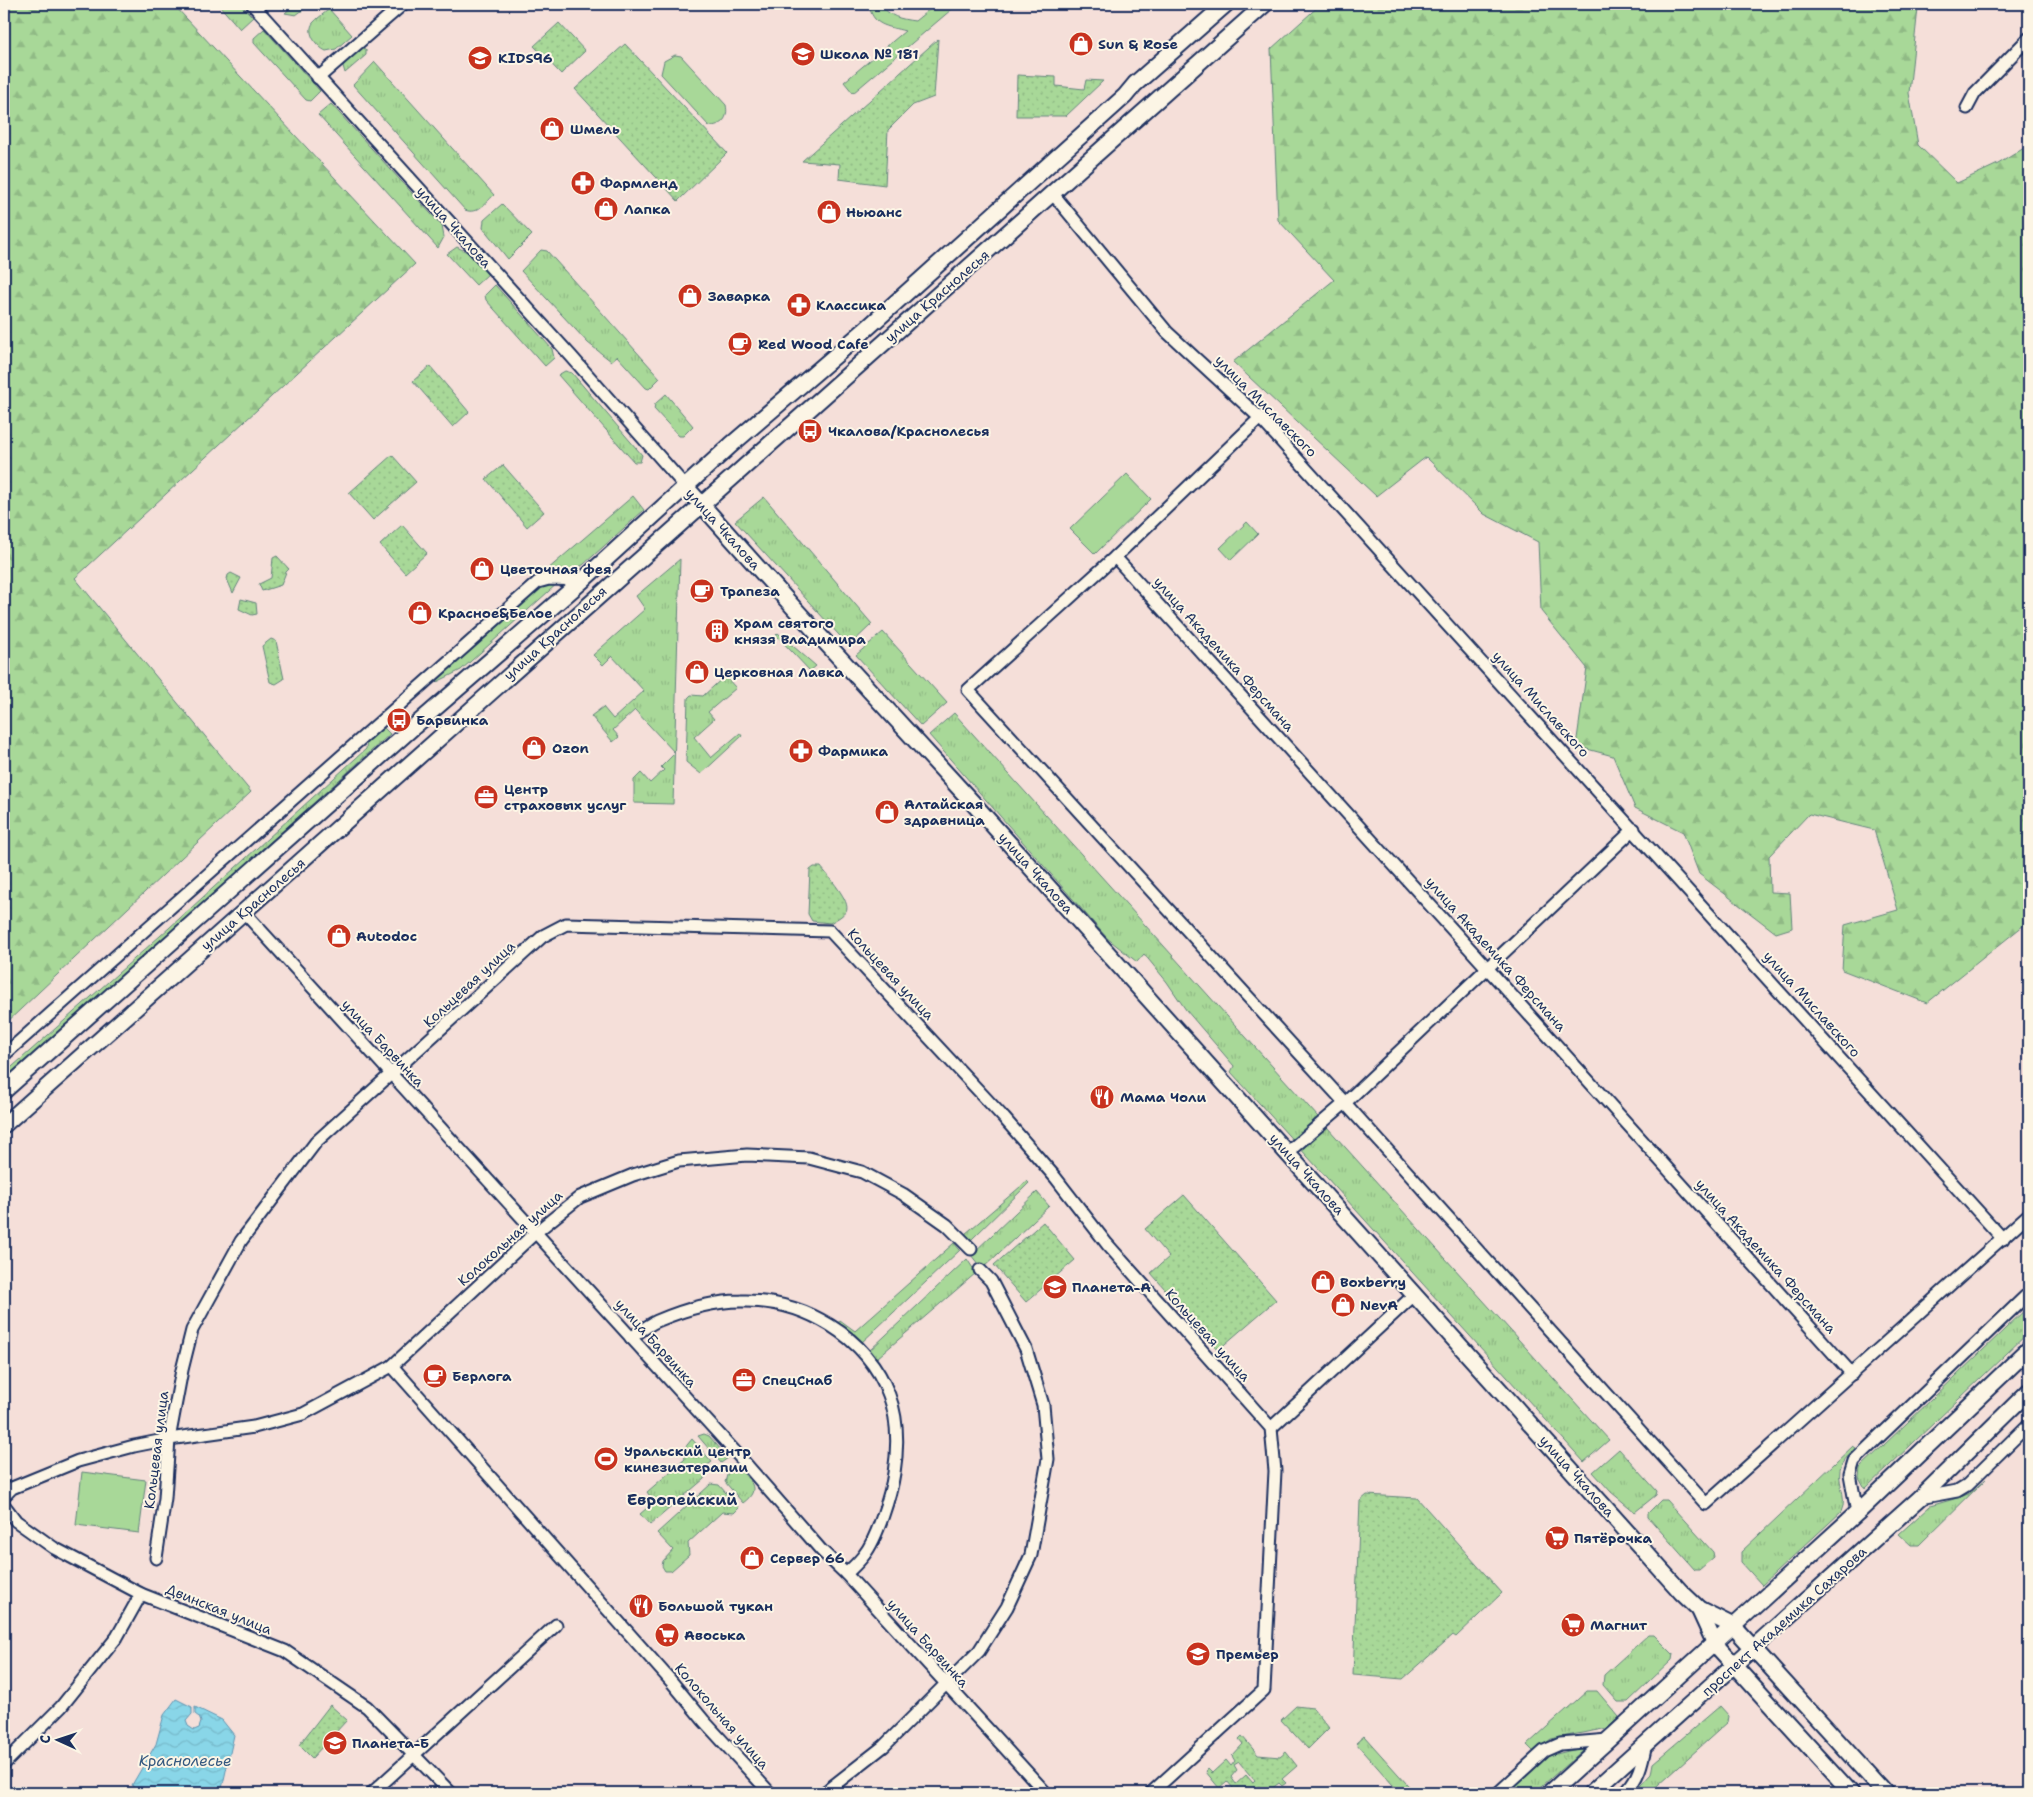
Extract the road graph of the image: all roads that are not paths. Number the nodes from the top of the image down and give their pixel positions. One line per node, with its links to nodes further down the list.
1 (252, 4): 6 (street, улица Чкалова)
2 (403, 4): 6 (street)
3 (1226, 4): 7 (street, улица Краснолесья)
4 (1265, 4): 8 (street, улица Краснолесья)
5 (2029, 38): 9 (street)
6 (318, 78): 12 (street, улица Чкалова)
7 (1135, 84): 8 (street); 12 (street, улица Краснолесья)
8 (1153, 103): 10 (street, улица Краснолесья)
9 (1968, 108)
10 (1053, 194): 11 (street, улица Миславского); 13 (street, улица Краснолесья)
11 (1260, 418): 14 (street); 16 (street, улица Миславского)
12 (685, 486): 13 (street, улица Чкалова); 15 (street, улица Краснолесья)
13 (702, 504): 17 (street, улица Краснолесья); 24 (street, улица Чкалова)
14 (1115, 557): 18 (street, улица Академика Ферсмана); 22 (street)
15 (583, 580): 19 (street, улица Краснолесья); 21 (street, улица Краснолесья)
16 (1634, 829): 18 (street); 27 (street, улица Миславского)
17 (244, 912): 20 (street, улица Барвинка); 23 (street, улица Краснолесья)
18 (1488, 969): 22 (street); 35 (street, улица Академика Ферсмана)
19 (4, 1055)
20 (392, 1075): 26 (street, улица Барвинка); 38 (street, Кольцевая улица); 39 (street, Кольцевая улица)
21 (4, 1091)
22 (1345, 1103): 24 (street); 35 (street)
23 (4, 1125)
24 (1288, 1152): 30 (street, улица Чкалова)
25 (2029, 1214): 27 (street)
26 (535, 1233): 28 (street, Колокольная улица); 32 (street, улица Барвинка); 34 (street, Колокольная улица)
27 (2003, 1239): 35 (street)
28 (970, 1248)
29 (980, 1270): 53 (street)
30 (1415, 1294): 38 (street); 47 (street, улица Чкалова)
31 (2029, 1294): 43 (street)
32 (631, 1338): 45 (street, улица Барвинка); 45 (street)
33 (2029, 1349): 43 (street, проспект Академика Сахарова)
34 (392, 1366): 39 (street, Колокольная улица); 60 (street, Колокольная улица)
35 (1852, 1374)
36 (2029, 1391): 41 (street, проспект Академика Сахарова)
37 (2029, 1424): 41 (street)
38 (1271, 1428): 63 (street)
39 (169, 1439): 40 (street, Колокольная улица); 44 (street, Кольцевая улица)
40 (4, 1496)
41 (1920, 1498): 51 (street, проспект Академика Сахарова)
42 (4, 1505): 46 (street, Двинская улица)
43 (1857, 1513): 49 (street, проспект Академика Сахарова)
44 (156, 1558)
45 (846, 1574): 53 (street, улица Барвинка)
46 (141, 1594): 56 (street, Двинская улица); 57 (street)
47 (1699, 1609): 49 (street, улица Чкалова); 50 (street, улица Чкалова)
48 (556, 1625): 56 (street)
49 (1733, 1626): 50 (street, проспект Академика Сахарова); 51 (street, улица Чкалова)
50 (1715, 1644): 52 (street, улица Чкалова); 54 (street, проспект Академика Сахарова)
51 (1754, 1649): 52 (street, проспект Академика Сахарова); 69 (street, улица Чкалова)
52 (1734, 1666): 55 (street, проспект Академика Сахарова); 68 (street, улица Чкалова)
53 (946, 1685): 61 (street); 62 (street, улица Барвинка)
54 (1608, 1740): 64 (street); 65 (street, проспект Академика Сахарова)
55 (1646, 1743): 66 (street, проспект Академика Сахарова); 67 (street)
56 (415, 1754): 58 (street); 59 (street, Двинская улица)
57 (4, 1764)
58 (372, 1793)
59 (451, 1793)
60 (770, 1793)
61 (824, 1793)
62 (1046, 1793)
63 (1151, 1793)
64 (1498, 1793)
65 (1550, 1793)
66 (1592, 1793)
67 (1624, 1793)
68 (1851, 1793)
69 (1885, 1793)

